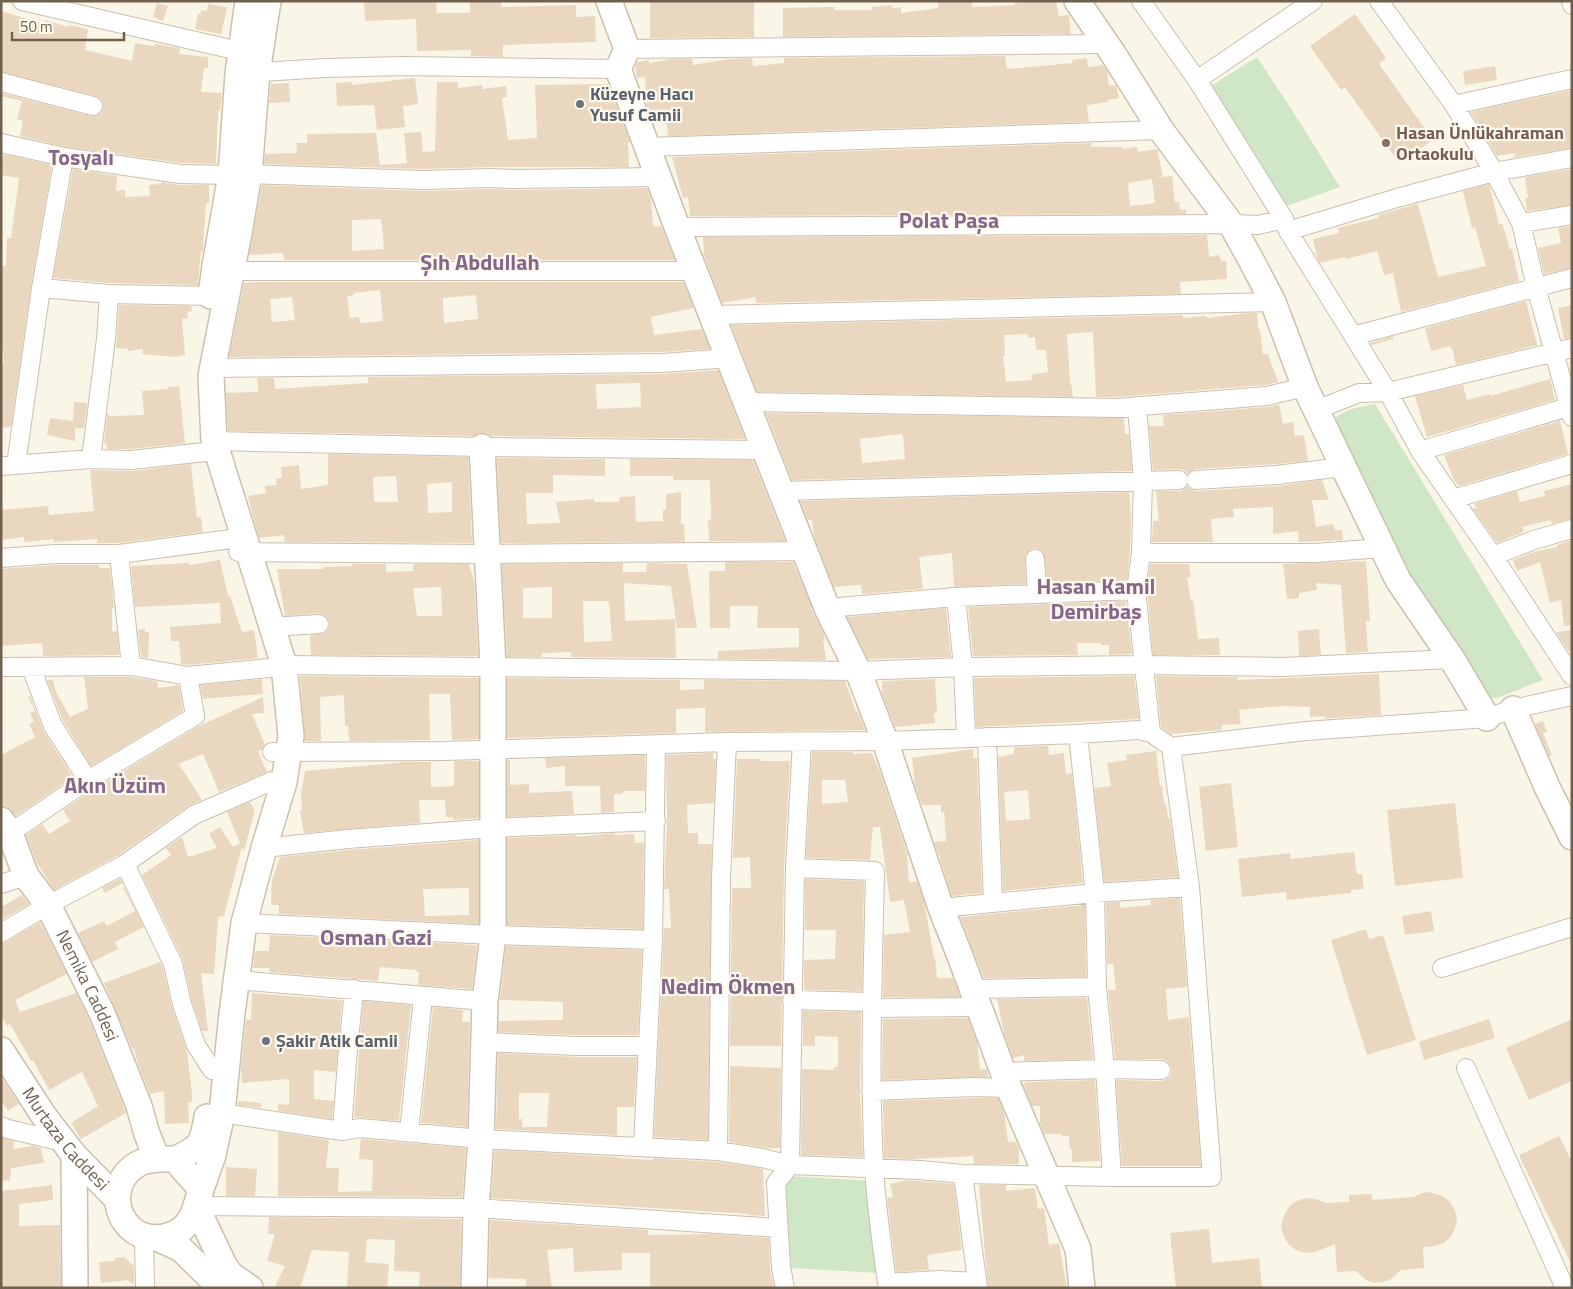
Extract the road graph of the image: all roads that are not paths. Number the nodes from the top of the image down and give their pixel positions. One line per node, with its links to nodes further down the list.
1 (22, 1): 11 (street)
2 (248, 1): 11 (street)
3 (268, 1): 11 (street)
4 (609, 1): 10 (street)
5 (1077, 1): 9 (street)
6 (1141, 1): 13 (street)
7 (1313, 1): 13 (street)
8 (1379, 1): 15 (street)
9 (1106, 44): 10 (street); 17 (street)
10 (622, 59): 11 (street); 19 (street)
11 (249, 63): 23 (street)
12 (1572, 79): 15 (street)
13 (1197, 80): 28 (street)
14 (1, 82): 16 (street)
15 (1454, 105): 22 (street)
16 (93, 106)
17 (1161, 130): 19 (street); 27 (street)
18 (1, 143): 20 (street)
19 (647, 147): 24 (street)
20 (64, 158): 23 (street); 34 (street)
21 (1572, 158): 22 (street)
22 (1494, 172): 26 (street); 28 (street)
23 (240, 174): 24 (street); 30 (street); 36 (street)
24 (659, 178): 29 (street)
25 (1572, 215): 26 (street)
26 (1520, 223): 33 (street)
27 (1230, 224): 28 (street); 29 (street); 37 (street)
28 (1286, 225): 39 (street)
29 (677, 227): 31 (street)
30 (232, 271): 31 (street); 43 (street)
31 (695, 271): 38 (street)
32 (1572, 278): 33 (street)
33 (1536, 287): 39 (street); 41 (street)
34 (40, 288): 35 (street); 56 (street)
35 (109, 294): 36 (street); 54 (street)
36 (211, 296): 50 (street)
37 (1273, 302): 38 (street); 44 (street)
38 (713, 315): 42 (street)
39 (1353, 336): 45 (street)
40 (1572, 348): 41 (street)
41 (1554, 352): 45 (street); 49 (street)
42 (729, 358): 43 (street); 46 (street)
43 (213, 368): 50 (street)
44 (1305, 387): 47 (street); 48 (street)
45 (1388, 392): 48 (street); 53 (street)
46 (747, 402): 47 (street); 52 (street)
47 (1137, 406): 58 (street)
48 (1316, 410): 57 (street)
49 (1571, 410): 53 (street)
50 (209, 446): 51 (street); 54 (street); 62 (street)
51 (482, 447): 52 (street); 67 (street)
52 (766, 450): 59 (street)
53 (1420, 451): 60 (street)
54 (91, 459): 56 (street)
55 (1572, 464): 60 (street)
56 (9, 466)
57 (1343, 467): 58 (street); 63 (street)
58 (1143, 481): 59 (street); 65 (street)
59 (781, 491): 64 (street)
60 (1453, 499): 68 (street)
61 (1572, 529): 68 (street)
62 (238, 548): 66 (street); 67 (street); 76 (street); 80 (street)
63 (1383, 548): 65 (street); 77 (street)
64 (805, 551): 67 (street); 74 (street)
65 (1141, 553): 71 (street)
66 (119, 554): 69 (street); 79 (street)
67 (487, 554): 81 (street)
68 (1493, 556): 87 (street)
69 (1, 558)
70 (1035, 560): 72 (street)
71 (1136, 590): 72 (street); 78 (street)
72 (1037, 593): 73 (street)
73 (956, 598): 74 (street); 83 (street)
74 (827, 608): 85 (street)
75 (319, 624): 76 (street)
76 (272, 627): 80 (street)
77 (1452, 660): 78 (street); 90 (street)
78 (1144, 665): 83 (street); 91 (street)
79 (131, 666): 82 (street); 86 (street)
80 (276, 666): 81 (street); 86 (street); 101 (street)
81 (493, 666): 85 (street); 100 (street)
82 (32, 667): 84 (street); 102 (street)
83 (964, 667): 85 (street); 93 (street)
84 (1, 668)
85 (858, 671): 95 (street)
86 (188, 676): 102 (street)
87 (1572, 676)
88 (1572, 696): 89 (street)
89 (1514, 709): 90 (street); 107 (street)
90 (1487, 718): 99 (street)
91 (1151, 733): 92 (street); 99 (street)
92 (1078, 734): 94 (street); 114 (street)
93 (966, 737): 94 (street); 95 (street)
94 (987, 737): 115 (street)
95 (885, 741): 97 (street); 117 (street)
96 (727, 742): 97 (street); 98 (street); 148 (street)
97 (802, 742): 110 (street)
98 (656, 745): 100 (street); 104 (street)
99 (1171, 747): 113 (street)
100 (492, 749): 101 (street); 106 (street)
101 (280, 752): 103 (street); 108 (street)
102 (88, 780): 105 (street)
103 (272, 781): 109 (street); 137 (street)
104 (656, 821): 106 (street); 122 (street)
105 (6, 827): 111 (street, Nemika Caddesi)
106 (493, 828): 108 (street); 121 (street)
107 (1572, 837)
108 (264, 848): 118 (street)
109 (125, 864): 116 (street); 137 (street)
110 (794, 868): 129 (street); 131 (street)
111 (26, 876): 112 (street); 116 (street, Nemika Caddesi)
112 (1, 884)
113 (1190, 888): 114 (street); 154 (street)
114 (1095, 893): 115 (street); 125 (street)
115 (994, 904): 117 (street)
116 (48, 906): 120 (street); 149 (street, Nemika Caddesi)
117 (941, 908): 128 (street)
118 (244, 923): 121 (street); 124 (street)
119 (1572, 927): 123 (street)
120 (1, 933)
121 (493, 935): 122 (street); 130 (street)
122 (653, 940): 133 (street)
123 (1442, 968)
124 (237, 980): 126 (street); 141 (street)
125 (1097, 987): 128 (street); 136 (street)
126 (354, 989): 127 (street); 143 (street)
127 (423, 997): 130 (street); 144 (street)
128 (975, 998): 131 (street); 139 (street)
129 (792, 1000): 131 (street); 150 (street)
130 (485, 1001): 132 (street)
131 (872, 1005): 140 (street)
132 (484, 1042): 133 (street); 145 (street)
133 (648, 1046): 146 (street)
134 (1, 1050): 147 (street, Murtaza Caddesi)
135 (1466, 1068): 169 (street)
136 (1105, 1069): 138 (street); 139 (street); 154 (street)
137 (212, 1070): 149 (street)
138 (1161, 1070)
139 (1006, 1080): 140 (street); 153 (street)
140 (871, 1091): 151 (street)
141 (222, 1113): 143 (street); 155 (street)
142 (1, 1126): 147 (street)
143 (342, 1131): 144 (street)
144 (409, 1132): 145 (street)
145 (481, 1139): 146 (street); 157 (street)
146 (643, 1146): 148 (street)
147 (68, 1149): 156 (street, Murtaza Caddesi); 162 (street)
148 (718, 1151): 150 (street)
149 (167, 1159): 155 (street); 156 (street)
150 (790, 1165): 151 (street); 158 (street)
151 (874, 1169): 152 (street); 161 (street)
152 (963, 1174): 153 (street); 160 (street)
153 (1046, 1176): 154 (street); 168 (street)
154 (1112, 1177)
155 (198, 1198): 157 (street); 159 (street); 165 (street)
156 (117, 1199): 159 (street)
157 (476, 1208): 158 (street); 166 (street)
158 (778, 1228): 167 (street)
159 (150, 1238): 163 (street); 164 (street)
160 (977, 1285): 161 (street)
161 (888, 1286)
162 (75, 1288)
163 (145, 1288)
164 (221, 1288)
165 (250, 1288)
166 (474, 1288)
167 (785, 1288)
168 (1082, 1288)
169 (1565, 1288)

